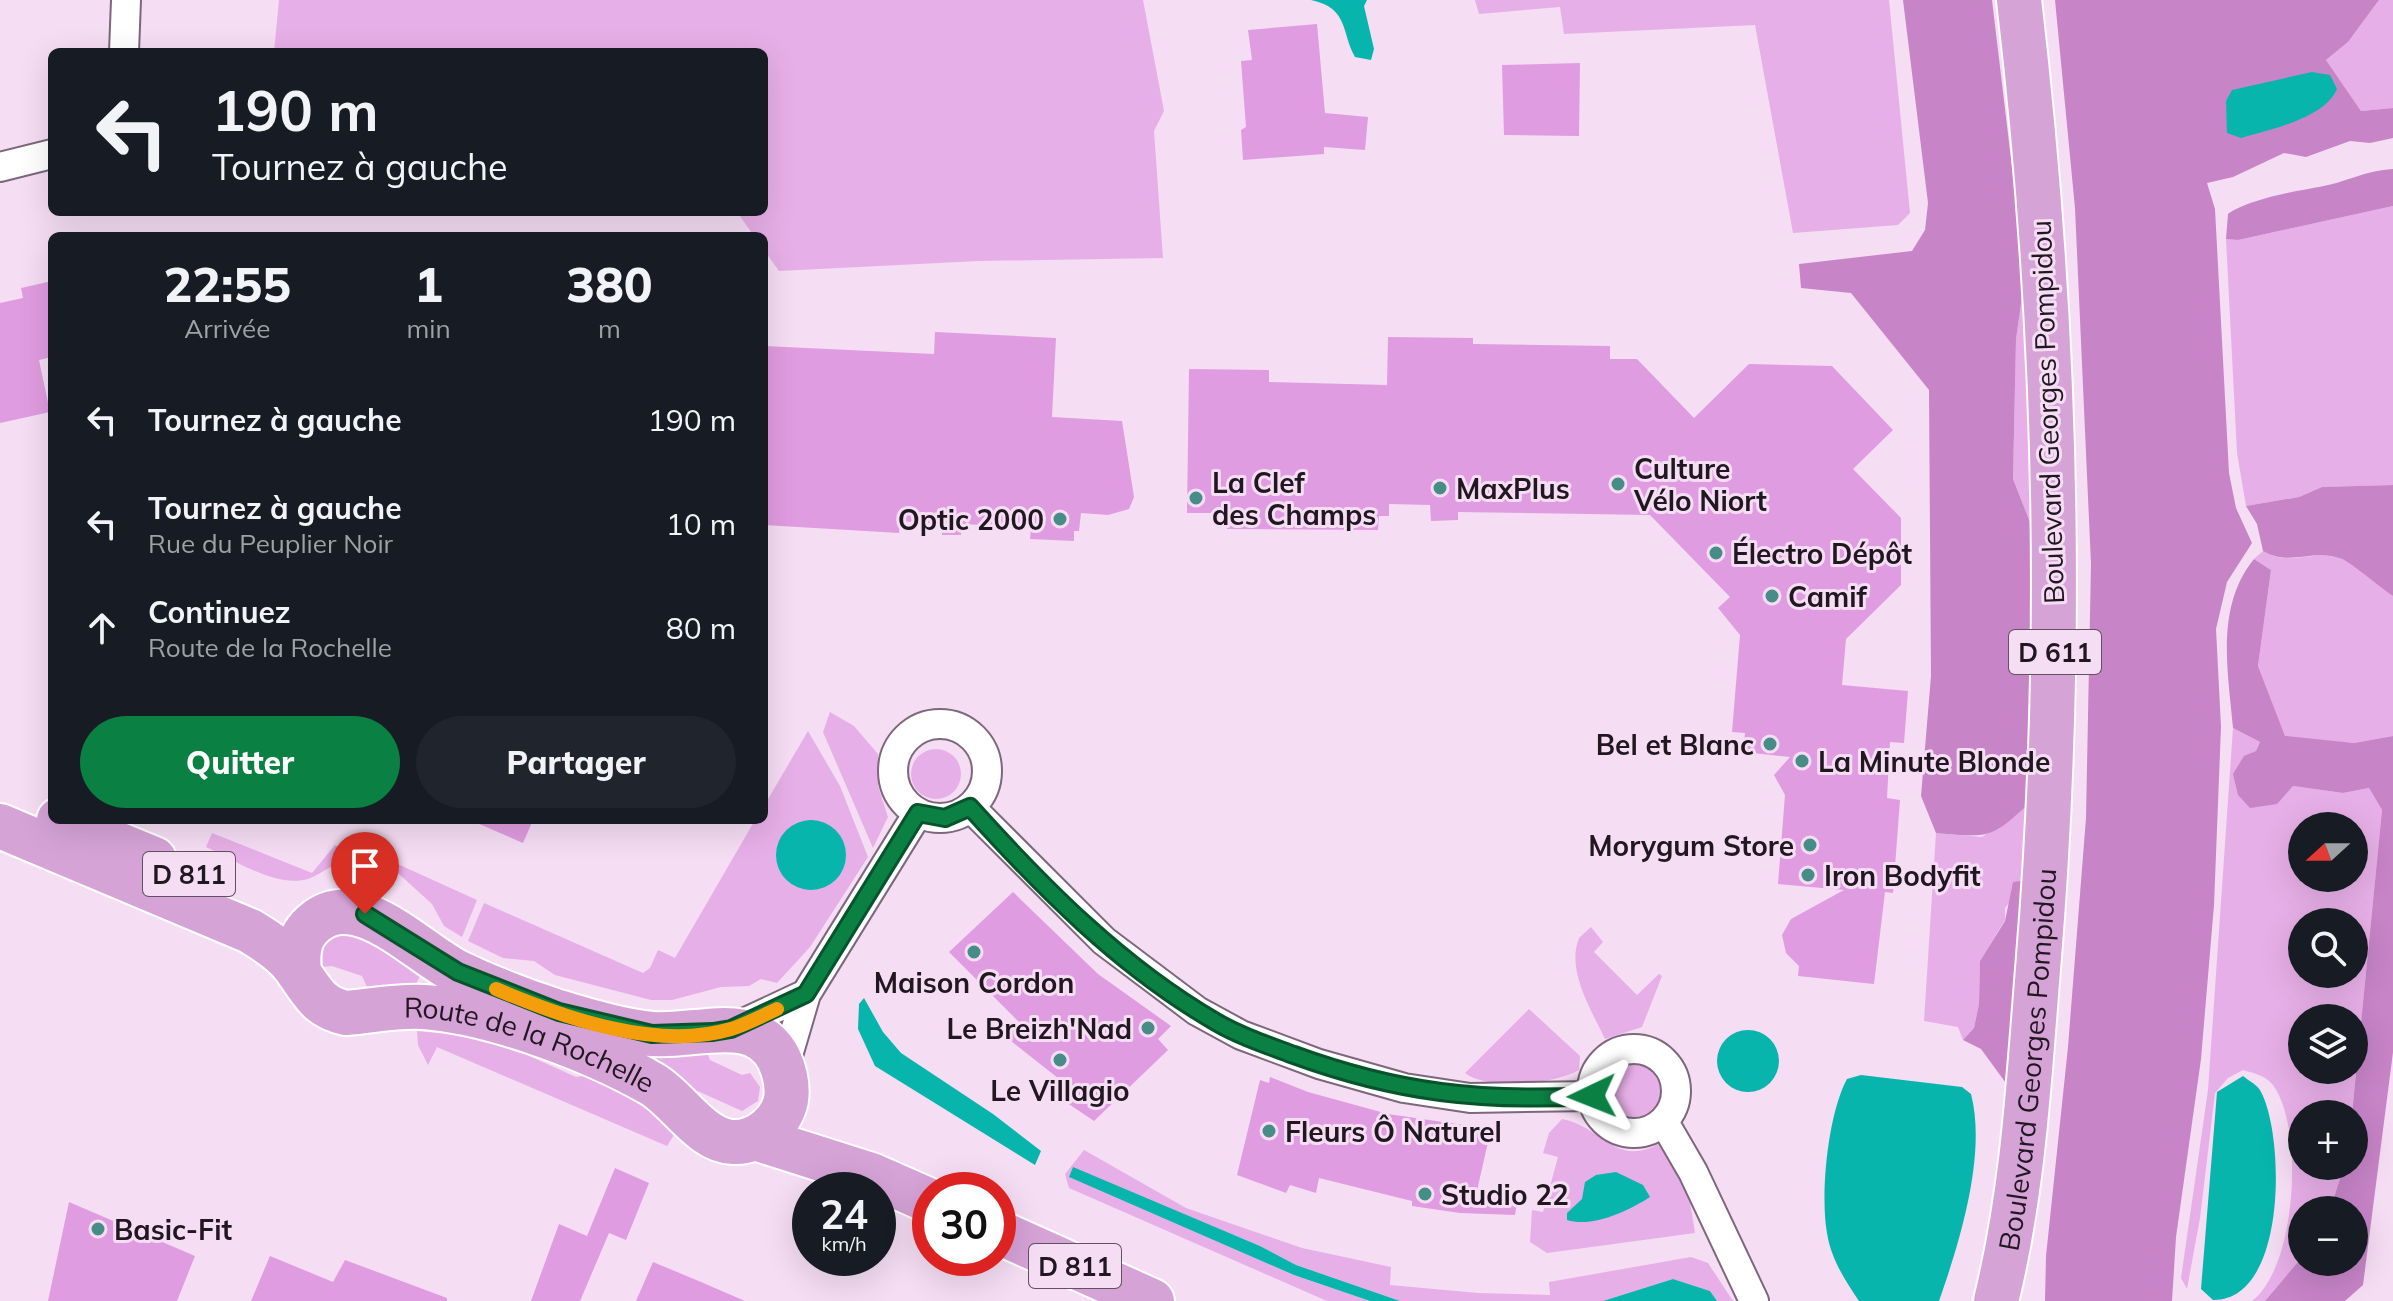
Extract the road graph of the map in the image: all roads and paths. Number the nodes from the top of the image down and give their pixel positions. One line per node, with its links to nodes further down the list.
1 (126, 0): 4 (street)
2 (2019, 0): 26 (main road, Boulevard Georges Pompidou / D 611)
3 (2036, 0): 27 (main road, Boulevard Georges Pompidou / D 611)
4 (124, 48)
5 (48, 155): 6 (street)
6 (0, 167)
7 (0, 796): 10 (main road)
8 (970, 807): 9 (street); 9 (street); 18 (street)
9 (918, 813): 15 (street)
10 (48, 815)
11 (69, 824): 13 (main road, Route de la Rochelle / D 811)
12 (0, 826): 14 (main road, Route de la Rochelle / D 811)
13 (321, 917): 14 (main road); 16 (main road, Route de la Rochelle / D 811)
14 (299, 972): 20 (main road, Route de la Rochelle / D 811)
15 (806, 994): 16 (street); 17 (street)
16 (731, 1029): 17 (main road, Route de la Rochelle / D 811)
17 (786, 1079): 20 (main road); 22 (main road, Route de la Rochelle / D 811)
18 (1592, 1096): 19 (street); 19 (street)
19 (1664, 1122): 25 (street)
20 (755, 1138): 21 (main road, Route de la Rochelle / D 811)
21 (862, 1172)
22 (868, 1172)
23 (1016, 1240): 24 (main road, D 811)
24 (1152, 1301)
25 (1754, 1301)
26 (1996, 1301)
27 (2026, 1301)

